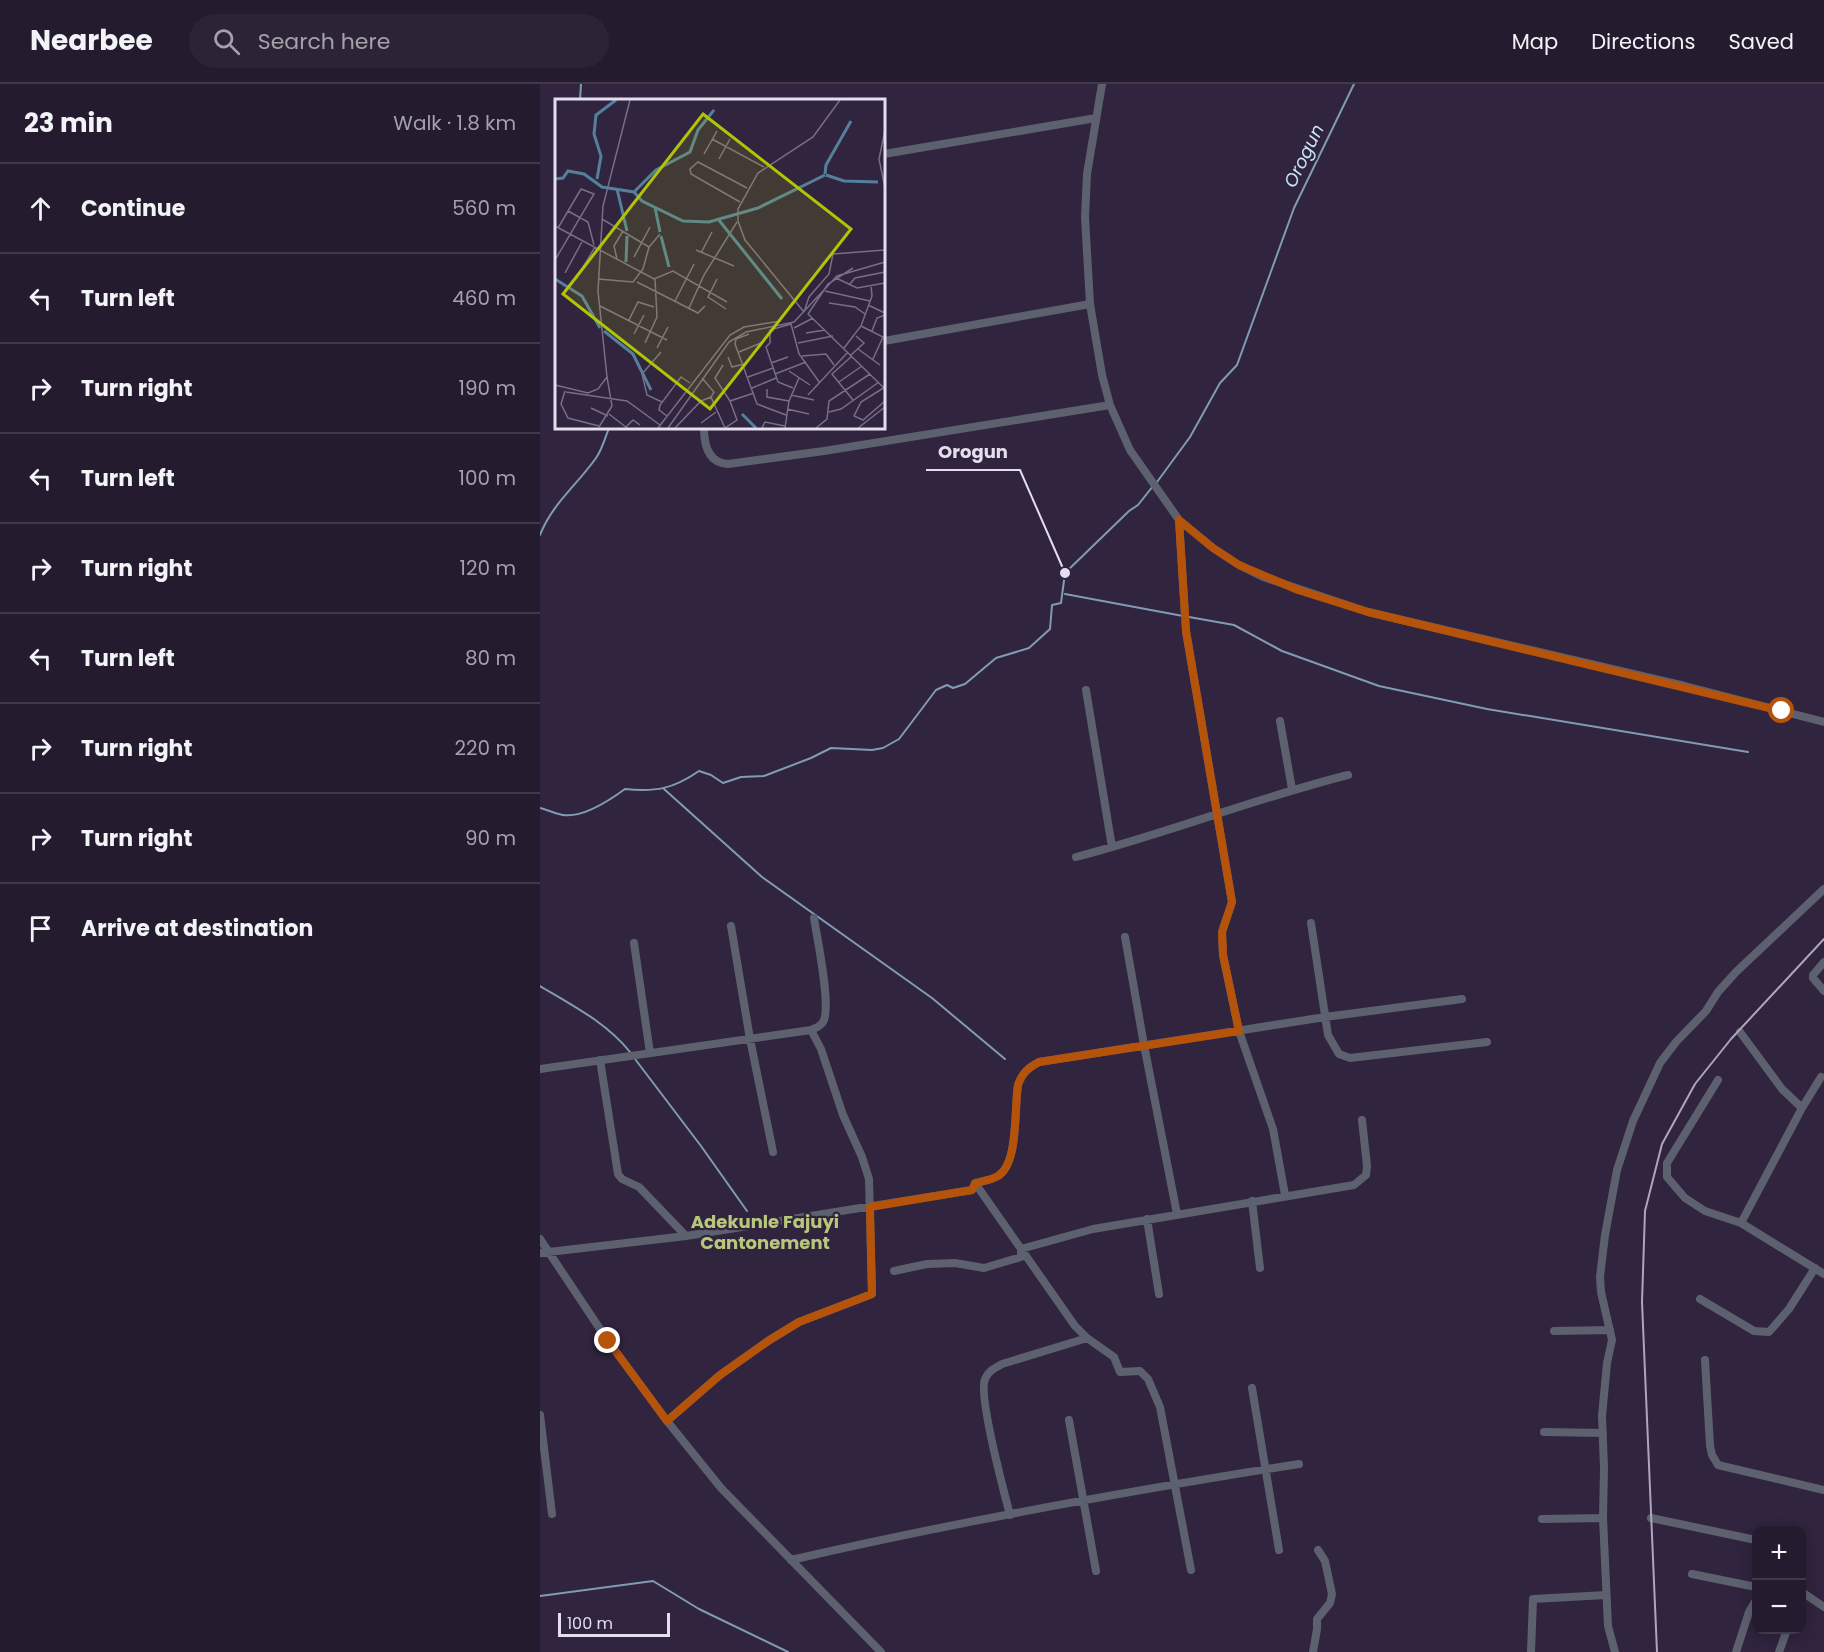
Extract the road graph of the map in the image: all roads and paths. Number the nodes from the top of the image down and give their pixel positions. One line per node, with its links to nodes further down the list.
1 (1101, 84): 2 (street)
2 (1096, 118): 3 (street); 4 (street)
3 (885, 154)
4 (1090, 303): 5 (street); 6 (street)
5 (885, 340)
6 (1110, 405): 7 (street); 8 (street)
7 (705, 429)
8 (1179, 520): 11 (street); 14 (street)
9 (1086, 690): 15 (street)
10 (1280, 721): 13 (street)
11 (1824, 722)
12 (1348, 775): 13 (street)
13 (1292, 789): 14 (street)
14 (1217, 815): 15 (street); 28 (street)
15 (1112, 847): 16 (street)
16 (1076, 856)
17 (1824, 890): 58 (street)
18 (814, 918): 27 (street)
19 (1311, 923): 26 (street)
20 (731, 926): 30 (street)
21 (1125, 937): 32 (street)
22 (634, 943): 33 (street)
23 (1824, 962): 24 (street)
24 (1824, 991)
25 (1462, 999): 26 (street)
26 (1325, 1017): 28 (street); 31 (street)
27 (811, 1030): 30 (street); 44 (street)
28 (1239, 1031): 32 (street); 42 (street)
29 (1740, 1032): 38 (street)
30 (750, 1039): 33 (street); 40 (street)
31 (1487, 1042)
32 (1144, 1046): 41 (street); 45 (street)
33 (650, 1053): 34 (street)
34 (600, 1060): 35 (street); 48 (street)
35 (540, 1069)
36 (1821, 1077): 38 (street)
37 (1718, 1080): 47 (street)
38 (1802, 1108): 47 (street)
39 (1362, 1119): 42 (street)
40 (773, 1152)
41 (975, 1184): 44 (street); 50 (street)
42 (1285, 1195): 43 (street)
43 (1252, 1201): 45 (street); 52 (street)
44 (870, 1207): 48 (street); 65 (street)
45 (1177, 1214): 46 (street)
46 (1147, 1219): 50 (street); 56 (street)
47 (1741, 1223): 53 (street)
48 (686, 1236): 51 (street)
49 (540, 1239): 51 (street)
50 (1021, 1248): 54 (street); 60 (street)
51 (544, 1252): 65 (street)
52 (1260, 1268)
53 (1815, 1268): 55 (street); 57 (street)
54 (894, 1270)
55 (1824, 1274)
56 (1159, 1294)
57 (1700, 1299)
58 (1610, 1330): 59 (street); 67 (street)
59 (1554, 1331)
60 (1087, 1338): 70 (street); 74 (street)
61 (1705, 1360): 71 (street)
62 (1252, 1388): 69 (street)
63 (540, 1415): 73 (street)
64 (1069, 1420): 72 (street)
65 (667, 1421): 81 (street)
66 (1544, 1432): 67 (street)
67 (1603, 1433): 75 (street)
68 (1299, 1464): 69 (street)
69 (1266, 1469): 70 (street); 79 (street)
70 (1175, 1484): 72 (street); 82 (street)
71 (1824, 1490)
72 (1084, 1502): 74 (street); 83 (street)
73 (552, 1514)
74 (1010, 1515): 81 (street)
75 (1603, 1518): 77 (street); 86 (street)
76 (1652, 1518): 78 (street)
77 (1542, 1519)
78 (1752, 1539)
79 (1279, 1550)
80 (1318, 1550): 92 (street)
81 (791, 1560): 91 (street)
82 (1191, 1570)
83 (1096, 1571)
84 (1692, 1574): 85 (street)
85 (1752, 1586)
86 (1606, 1595): 93 (street); 94 (street)
87 (1806, 1597): 89 (street)
88 (1752, 1607): 95 (street)
89 (1824, 1608)
90 (1785, 1634): 96 (street)
91 (881, 1652)
92 (1313, 1652)
93 (1531, 1652)
94 (1615, 1652)
95 (1736, 1652)
96 (1779, 1652)

